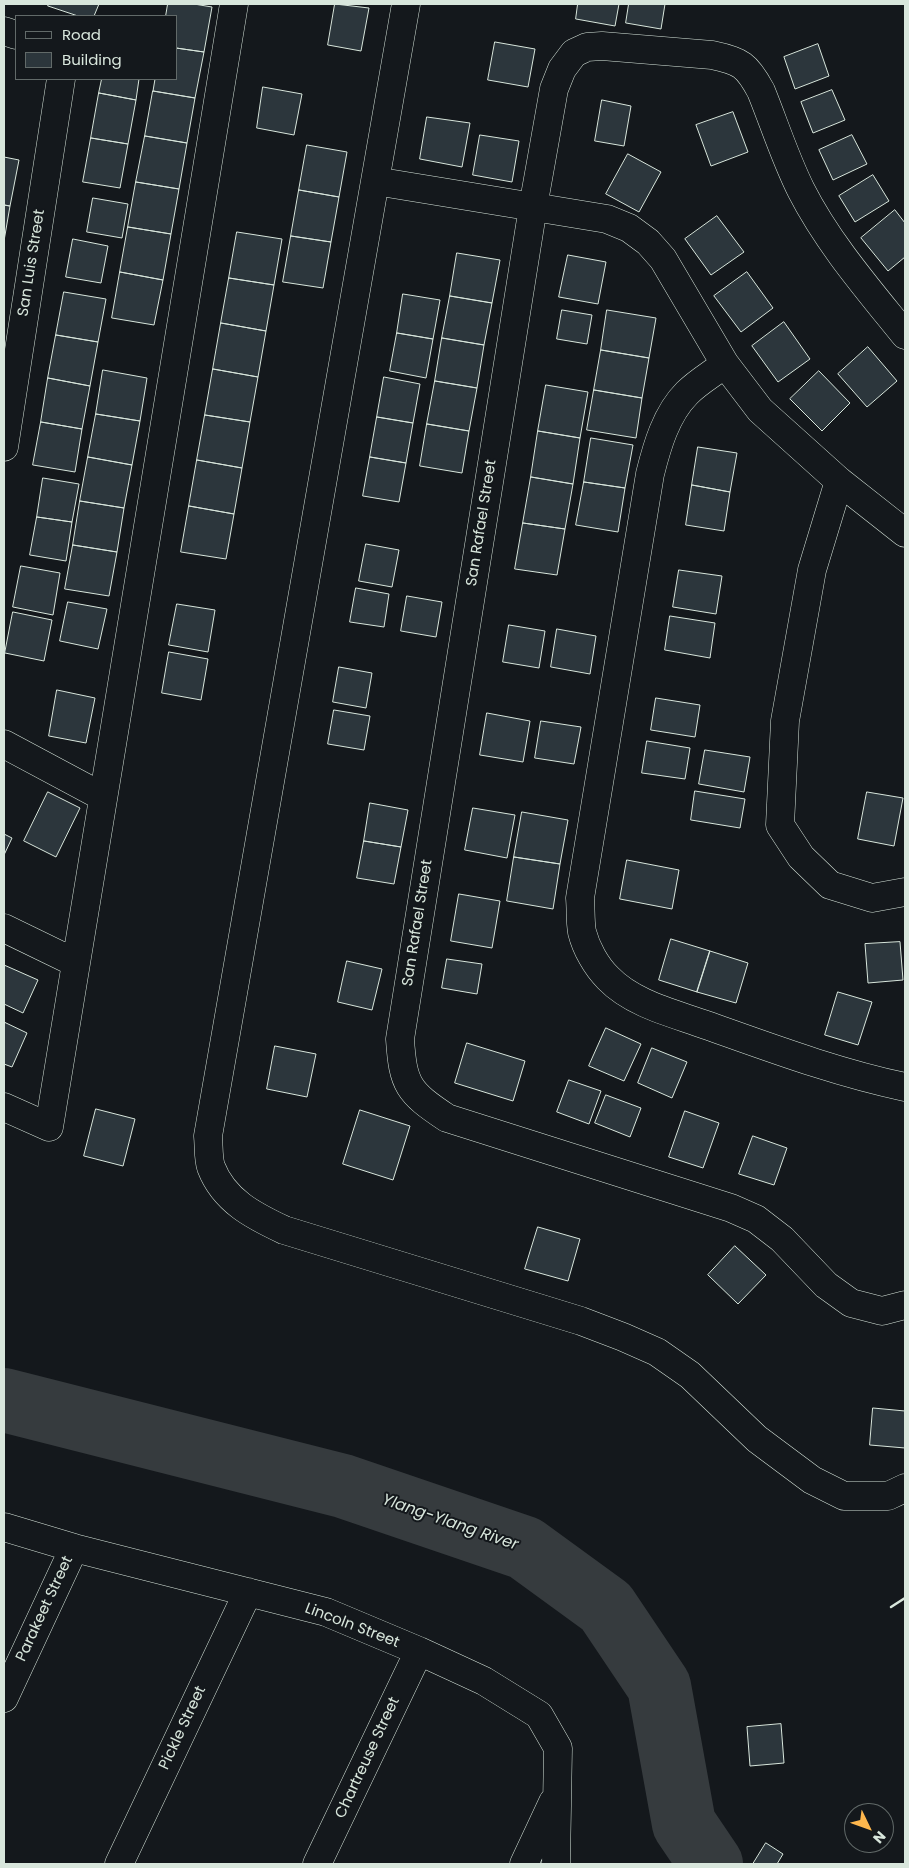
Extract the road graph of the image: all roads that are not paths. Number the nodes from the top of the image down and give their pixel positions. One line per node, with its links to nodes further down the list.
1 (234, 4): 12 (street)
2 (406, 4): 4 (street)
3 (61, 80): 8 (street, San Luis Street)
4 (375, 181): 5 (street); 19 (street)
5 (533, 207): 6 (street, San Rafael Street); 7 (street); 18 (street, San Rafael Street)
6 (905, 336)
7 (725, 364): 9 (street); 16 (street)
8 (4, 447)
9 (838, 481): 10 (street); 13 (street)
10 (905, 533)
11 (4, 744): 12 (street)
12 (103, 797): 15 (street)
13 (905, 892)
14 (4, 928): 15 (street)
15 (76, 963): 17 (street)
16 (905, 1088)
17 (4, 1107)
18 (905, 1305)
19 (905, 1488)
20 (4, 1527): 21 (street, Lincoln Street)
21 (74, 1548): 22 (street, Lincoln Street); 24 (street, Parakeet Street)
22 (248, 1592): 23 (street, Lincoln Street); 26 (street, Pickle Street)
23 (419, 1651): 25 (street, Lincoln Street); 27 (street, Chartreuse Street)
24 (4, 1698)
25 (557, 1794): 28 (street); 29 (street, Lincoln Street)
26 (118, 1864)
27 (317, 1864)
28 (524, 1864)
29 (556, 1864)

